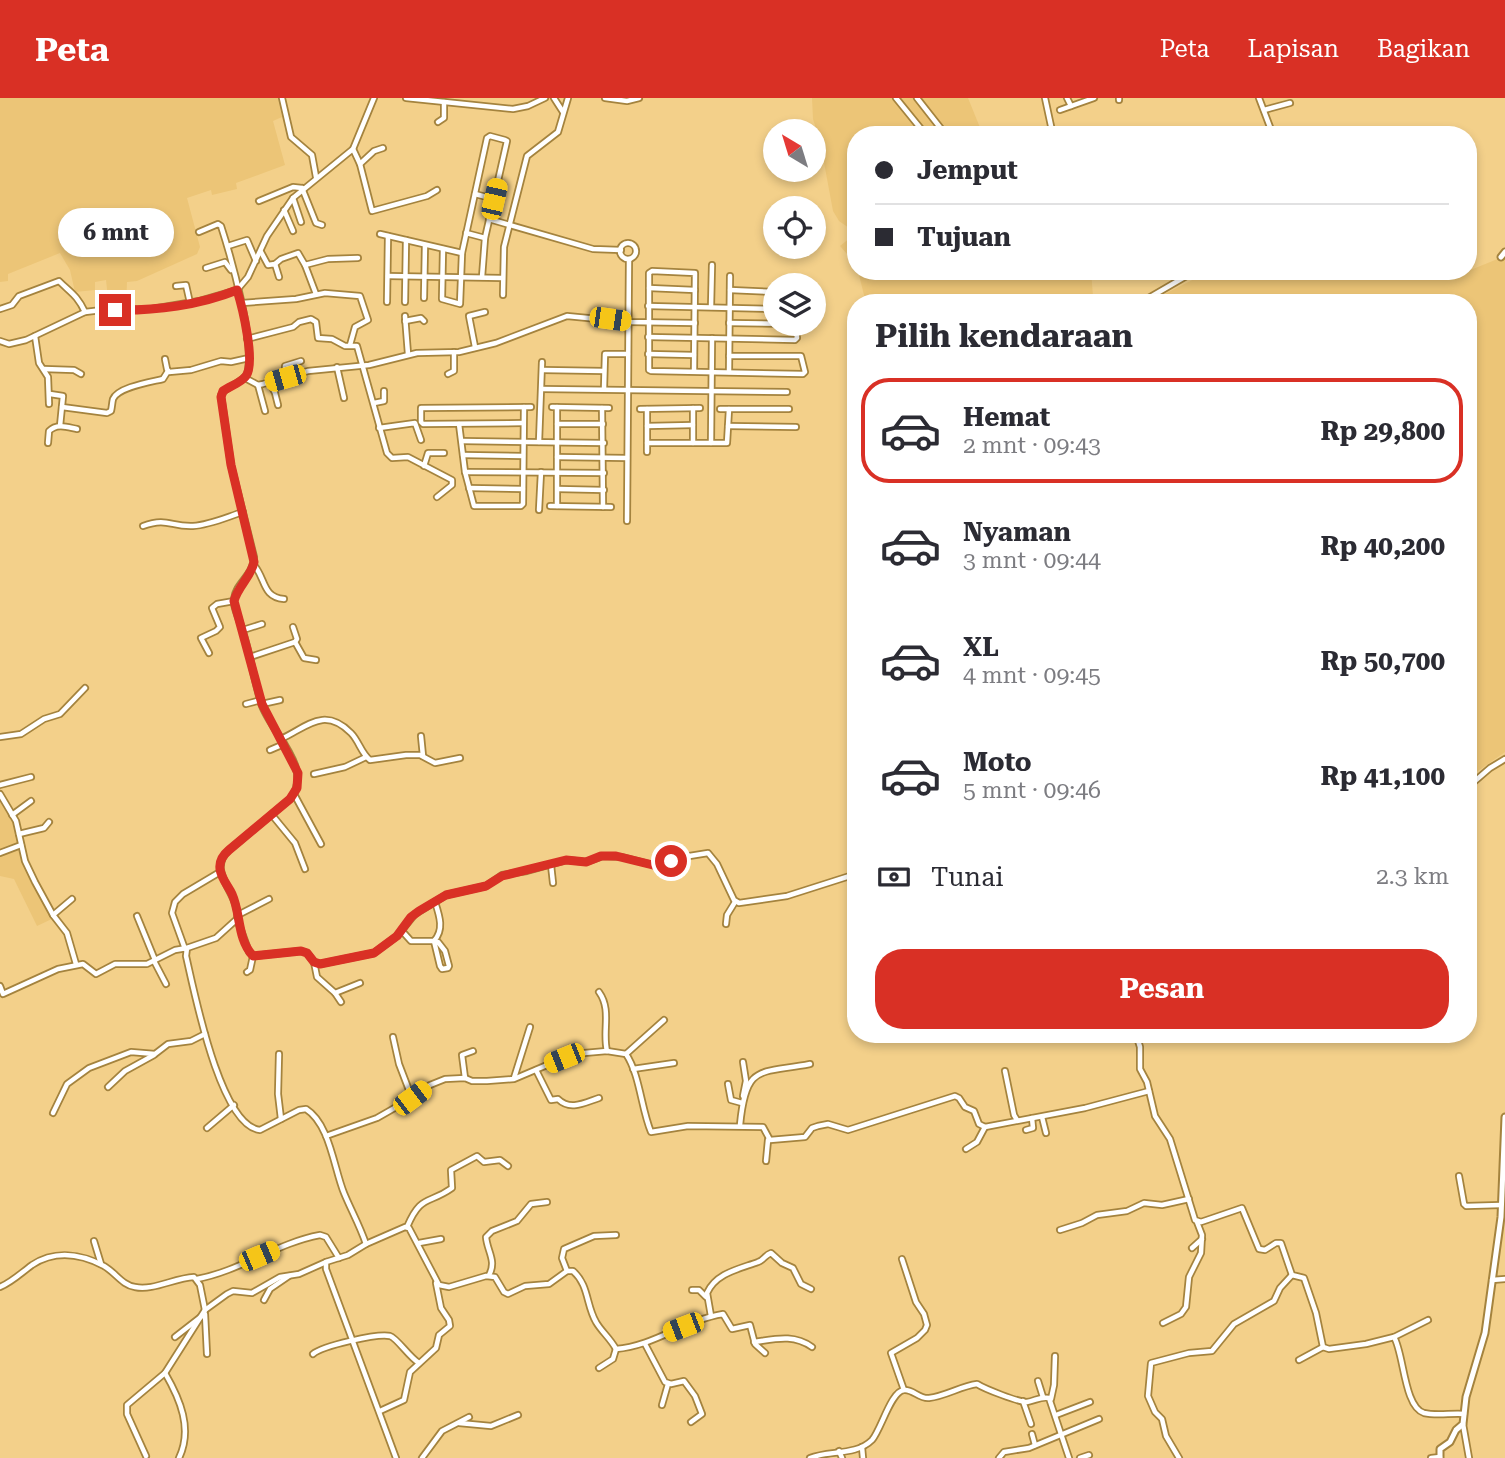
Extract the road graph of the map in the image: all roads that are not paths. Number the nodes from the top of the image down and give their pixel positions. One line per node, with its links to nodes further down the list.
1 (282, 98): 29 (street)
2 (374, 98): 27 (street)
3 (406, 98): 15 (street)
4 (545, 98): 15 (street)
5 (555, 98): 20 (street)
6 (568, 98): 20 (street)
7 (605, 98): 8 (street)
8 (639, 98)
9 (897, 98): 22 (street)
10 (918, 98): 23 (street)
11 (1045, 98): 24 (street)
12 (1067, 98): 17 (street)
13 (1094, 98): 17 (street)
14 (1260, 98): 19 (street)
15 (444, 102): 21 (street)
16 (1290, 103): 19 (street)
17 (1071, 106): 18 (street)
18 (1060, 110)
19 (1264, 110): 25 (street)
20 (564, 113): 39 (street)
21 (438, 122)
22 (919, 126)
23 (939, 126)
24 (1051, 126)
25 (1270, 126)
26 (383, 148): 28 (street)
27 (353, 149): 28 (street); 29 (street)
28 (360, 164): 31 (street)
29 (316, 177): 30 (street)
30 (302, 188): 33 (street); 35 (street); 40 (street)
31 (437, 190)
32 (475, 194): 34 (street); 34 (street); 43 (street)
33 (293, 198): 36 (street); 38 (street)
34 (494, 199): 37 (street)
35 (259, 201)
36 (284, 209): 41 (street); 52 (street)
37 (489, 219): 39 (street); 46 (street)
38 (301, 222)
39 (509, 224): 51 (street); 70 (street)
40 (322, 225)
41 (293, 231)
42 (199, 232): 49 (street)
43 (466, 233): 46 (street); 53 (street)
44 (380, 234): 45 (street)
45 (388, 236): 47 (street); 62 (street)
46 (485, 238): 69 (street)
47 (406, 240): 48 (street); 66 (street)
48 (425, 244): 50 (street); 63 (street)
49 (228, 246): 56 (street); 61 (street)
50 (443, 248): 53 (street); 67 (street)
51 (621, 250): 55 (street); 55 (street)
52 (260, 251): 56 (street); 57 (street)
53 (462, 253): 68 (street)
54 (358, 258): 58 (street)
55 (629, 259): 95 (street)
56 (256, 261): 74 (street)
57 (275, 264): 58 (street); 65 (street)
58 (304, 265): 78 (street)
59 (712, 265): 88 (street)
60 (206, 268): 61 (street)
61 (234, 276): 74 (street)
62 (388, 276): 66 (street); 82 (street)
63 (424, 276): 66 (street); 67 (street); 81 (street)
64 (730, 276): 76 (street)
65 (279, 277)
66 (406, 277): 83 (street)
67 (443, 277): 68 (street); 68 (street)
68 (462, 277): 69 (street)
69 (482, 278): 70 (street)
70 (503, 278): 80 (street)
71 (1180, 280): 79 (street)
72 (176, 286): 84 (street)
73 (649, 288): 75 (street); 75 (street); 86 (street)
74 (237, 290): 84 (street); 85 (street)
75 (695, 290): 87 (street)
76 (730, 290): 77 (street); 89 (street)
77 (763, 291)
78 (316, 294): 85 (street); 106 (street)
79 (1155, 294)
80 (503, 295)
81 (424, 298)
82 (387, 302)
83 (405, 302)
84 (190, 303): 93 (street)
85 (242, 303): 104 (street)
86 (649, 306): 87 (street); 96 (street)
87 (695, 307): 88 (street); 97 (street)
88 (711, 307): 89 (street)
89 (729, 308): 91 (street); 98 (street)
90 (0, 309): 93 (street)
91 (763, 309)
92 (485, 312): 107 (street)
93 (85, 313): 99 (street)
94 (424, 321): 109 (street)
95 (629, 322): 96 (street); 107 (street); 110 (street)
96 (649, 323): 97 (street); 100 (street)
97 (695, 323): 101 (street)
98 (729, 323): 103 (street); 103 (street)
99 (35, 336): 105 (street); 120 (street)
100 (648, 337): 101 (street); 111 (street)
101 (694, 338): 102 (street); 112 (street)
102 (712, 338): 103 (street); 125 (street)
103 (729, 338): 113 (street)
104 (247, 339): 106 (street); 115 (street)
105 (0, 341)
106 (350, 345): 118 (street)
107 (475, 348): 108 (street)
108 (453, 352): 109 (street); 128 (street)
109 (408, 354): 118 (street)
110 (628, 354): 122 (street); 135 (street)
111 (648, 354): 112 (street); 124 (street)
112 (694, 355): 124 (street)
113 (729, 355): 126 (street); 126 (street)
114 (165, 359): 123 (street)
115 (249, 359): 123 (street); 130 (street)
116 (301, 361): 129 (street)
117 (542, 362): 121 (street)
118 (363, 366): 119 (street); 141 (street)
119 (337, 367): 129 (street); 140 (street)
120 (44, 369): 127 (street); 139 (street)
121 (543, 370): 122 (street); 133 (street)
122 (604, 371): 134 (street)
123 (168, 372): 144 (street)
124 (694, 372): 125 (street)
125 (712, 372): 126 (street); 136 (street)
126 (729, 372)
127 (81, 374)
128 (448, 374)
129 (285, 378): 131 (street)
130 (245, 379): 132 (street); 201 (street)
131 (270, 383): 132 (street); 143 (street)
132 (258, 385): 156 (street)
133 (542, 389): 134 (street); 171 (street)
134 (604, 389): 135 (street)
135 (628, 389): 136 (street); 184 (street)
136 (711, 390): 138 (street); 177 (street)
137 (384, 391): 141 (street)
138 (787, 391)
139 (50, 394): 142 (street); 144 (street)
140 (344, 398)
141 (374, 403): 166 (street)
142 (49, 404)
143 (278, 405)
144 (62, 407): 162 (street)
145 (524, 407): 146 (street); 157 (street); 158 (street)
146 (531, 407)
147 (602, 408): 148 (street); 159 (street); 160 (street)
148 (609, 408)
149 (693, 408): 150 (street); 152 (street); 161 (street)
150 (700, 408)
151 (640, 409): 152 (street)
152 (647, 409): 163 (street)
153 (720, 409): 154 (street)
154 (729, 409): 155 (street); 164 (street)
155 (789, 409)
156 (265, 411)
157 (523, 423): 158 (street); 170 (street)
158 (459, 424): 169 (street)
159 (557, 424): 160 (street); 172 (street)
160 (603, 424): 174 (street)
161 (693, 425): 163 (street); 176 (street)
162 (60, 426): 167 (street); 173 (street)
163 (647, 426): 175 (street)
164 (728, 426): 165 (street); 177 (street)
165 (796, 427)
166 (379, 428): 168 (street); 185 (street)
167 (77, 429)
168 (421, 440)
169 (462, 441): 170 (street); 180 (street)
170 (523, 441): 171 (street); 181 (street)
171 (539, 442): 172 (street)
172 (557, 442): 174 (street); 182 (street)
173 (48, 443)
174 (604, 443): 183 (street)
175 (647, 443): 176 (street); 178 (street)
176 (693, 443): 177 (street)
177 (711, 443)
178 (647, 452)
179 (444, 453): 185 (street)
180 (463, 455): 181 (street); 186 (street)
181 (523, 456): 187 (street)
182 (557, 457): 183 (street); 189 (street)
183 (604, 458): 184 (street); 190 (street)
184 (627, 458): 202 (street)
185 (424, 466): 195 (street)
186 (465, 472): 187 (street); 191 (street)
187 (523, 472): 188 (street); 192 (street)
188 (541, 472): 189 (street); 200 (street)
189 (558, 472): 190 (street); 193 (street)
190 (604, 473): 194 (street)
191 (469, 488): 192 (street); 192 (street)
192 (523, 489)
193 (558, 489): 194 (street); 197 (street)
194 (604, 491): 198 (street)
195 (437, 498)
196 (550, 506): 197 (street)
197 (557, 506): 198 (street)
198 (603, 507): 199 (street)
199 (611, 508)
200 (539, 510)
201 (243, 512): 203 (street); 204 (street)
202 (626, 521)
203 (143, 526)
204 (254, 565): 205 (street); 206 (street)
205 (284, 598)
206 (234, 601): 209 (street); 211 (street)
207 (262, 624): 209 (street)
208 (293, 627): 210 (street)
209 (243, 629): 212 (street)
210 (295, 642): 212 (street); 213 (street)
211 (209, 653)
212 (250, 657): 216 (street)
213 (316, 660)
214 (85, 688): 219 (street)
215 (280, 700): 216 (street)
216 (261, 702): 217 (street); 220 (street)
217 (246, 704)
218 (421, 736): 223 (street)
219 (0, 737)
220 (283, 741): 221 (street); 222 (street); 231 (street)
221 (270, 750)
222 (366, 757): 223 (street); 226 (street)
223 (423, 757): 224 (street)
224 (460, 758)
225 (1505, 760): 228 (street)
226 (314, 774)
227 (32, 777): 229 (street)
228 (1477, 779)
229 (0, 785)
230 (0, 794): 233 (street)
231 (294, 794): 234 (street); 237 (street)
232 (31, 801): 233 (street)
233 (12, 815): 236 (street)
234 (272, 815): 241 (street); 242 (street)
235 (49, 822): 236 (street)
236 (19, 834): 238 (street)
237 (321, 844)
238 (21, 845): 239 (street); 249 (street)
239 (0, 853)
240 (551, 865): 244 (street); 247 (street); 248 (street)
241 (305, 869)
242 (220, 872): 251 (street); 255 (street)
243 (847, 877): 248 (street)
244 (553, 883)
245 (72, 899): 249 (street)
246 (269, 900): 251 (street)
247 (435, 902): 253 (street); 254 (street)
248 (735, 902): 252 (street)
249 (53, 915): 259 (street)
250 (137, 916): 257 (street)
251 (237, 917): 255 (street); 256 (street)
252 (726, 924)
253 (402, 931): 254 (street); 258 (street)
254 (434, 942): 254 (street)
255 (186, 948): 257 (street); 270 (street)
256 (253, 956): 258 (street); 260 (street)
257 (155, 961): 259 (street); 262 (street)
258 (314, 962): 265 (street)
259 (76, 964): 266 (street)
260 (247, 972)
261 (360, 983): 265 (street)
262 (166, 984)
263 (0, 986): 266 (street)
264 (599, 992): 274 (street)
265 (335, 993): 267 (street)
266 (2, 995)
267 (341, 1002)
268 (664, 1020): 277 (street)
269 (530, 1027): 285 (street)
270 (205, 1034): 275 (street); 292 (street)
271 (393, 1037): 289 (street)
272 (1139, 1043): 288 (street)
273 (473, 1051): 284 (street)
274 (607, 1051): 277 (street); 282 (street)
275 (155, 1054): 287 (street); 293 (street)
276 (279, 1054): 297 (street)
277 (626, 1054): 281 (street)
278 (743, 1062): 291 (street)
279 (674, 1063): 281 (street)
280 (810, 1064): 291 (street)
281 (634, 1069): 299 (street)
282 (536, 1070): 285 (street); 290 (street)
283 (1005, 1071): 298 (street)
284 (465, 1078): 285 (street); 289 (street)
285 (514, 1079)
286 (728, 1084): 291 (street)
287 (108, 1087)
288 (1149, 1091): 294 (street); 310 (street)
289 (412, 1098): 304 (street)
290 (599, 1098)
291 (742, 1102): 299 (street)
292 (234, 1105): 297 (street); 301 (street)
293 (53, 1113)
294 (1042, 1117): 296 (street); 303 (street)
295 (1505, 1117): 312 (street)
296 (1032, 1118): 298 (street); 302 (street)
297 (281, 1120): 304 (street)
298 (1017, 1120): 300 (street)
299 (740, 1125): 305 (street)
300 (985, 1127): 305 (street); 306 (street)
301 (207, 1128)
302 (1026, 1130)
303 (1046, 1133)
304 (326, 1136): 322 (street)
305 (768, 1139): 307 (street)
306 (966, 1149)
307 (766, 1161)
308 (508, 1166): 314 (street)
309 (1459, 1176): 312 (street)
310 (1189, 1199): 313 (street); 316 (street)
311 (547, 1202): 330 (street)
312 (1503, 1207): 315 (street)
313 (1197, 1222): 319 (street); 331 (street)
314 (407, 1227): 321 (street); 322 (street)
315 (1502, 1229): 334 (street)
316 (1060, 1230)
317 (616, 1235): 328 (street)
318 (442, 1239): 321 (street)
319 (1202, 1239): 323 (street); 345 (street)
320 (94, 1241): 327 (street)
321 (419, 1243): 335 (street)
322 (366, 1244): 324 (street)
323 (1192, 1248)
324 (339, 1258): 326 (street); 332 (street)
325 (902, 1259): 365 (street)
326 (326, 1262): 329 (street); 349 (street)
327 (101, 1265): 332 (street); 336 (street)
328 (567, 1271): 330 (street); 354 (street)
329 (293, 1274): 340 (street); 341 (street)
330 (489, 1275): 335 (street)
331 (1292, 1275): 353 (street); 398 (street)
332 (197, 1279): 341 (street)
333 (1505, 1279): 334 (street)
334 (1491, 1280): 372 (street)
335 (436, 1282): 360 (street)
336 (0, 1287)
337 (811, 1289): 339 (street)
338 (692, 1290): 339 (street)
339 (707, 1298): 342 (street)
340 (264, 1300)
341 (205, 1312): 347 (street); 356 (street); 362 (street)
342 (711, 1316): 346 (street); 351 (street)
343 (1428, 1320): 348 (street)
344 (760, 1322): 346 (street)
345 (1163, 1323)
346 (751, 1326): 350 (street)
347 (175, 1337)
348 (1394, 1337): 353 (street); 372 (street)
349 (354, 1339): 357 (street); 360 (street); 371 (street)
350 (754, 1342): 352 (street); 355 (street)
351 (645, 1343): 354 (street); 364 (street)
352 (812, 1347)
353 (1323, 1347): 359 (street)
354 (616, 1349): 361 (street)
355 (765, 1353)
356 (207, 1354)
357 (313, 1354)
358 (1055, 1356): 367 (street)
359 (1299, 1360)
360 (416, 1361): 371 (street)
361 (599, 1368)
362 (165, 1373): 387 (street); 389 (street)
363 (1038, 1381): 366 (street)
364 (668, 1384): 370 (street); 378 (street)
365 (904, 1390): 368 (street); 384 (street)
366 (1043, 1397): 367 (street); 368 (street)
367 (1051, 1399): 374 (street)
368 (1023, 1401): 379 (street)
369 (1090, 1402): 374 (street)
370 (662, 1405)
371 (380, 1411): 390 (street)
372 (1464, 1414): 380 (street)
373 (518, 1415): 377 (street)
374 (1056, 1415): 382 (street)
375 (469, 1417): 377 (street)
376 (1099, 1419): 382 (street)
377 (458, 1422): 391 (street)
378 (691, 1422)
379 (1031, 1424)
380 (1463, 1424): 388 (street); 400 (street)
381 (1032, 1434): 383 (street)
382 (1062, 1435): 383 (street); 396 (street)
383 (1035, 1445): 395 (street)
384 (862, 1447): 385 (street); 394 (street)
385 (839, 1451): 392 (street); 393 (street)
386 (1089, 1455): 397 (street)
387 (146, 1456)
388 (1440, 1457): 399 (street)
389 (179, 1458)
390 (396, 1458)
391 (422, 1458)
392 (810, 1458)
393 (842, 1458)
394 (863, 1458)
395 (999, 1458)
396 (1069, 1458)
397 (1080, 1458)
398 (1180, 1458)
399 (1431, 1458)
400 (1469, 1458)

